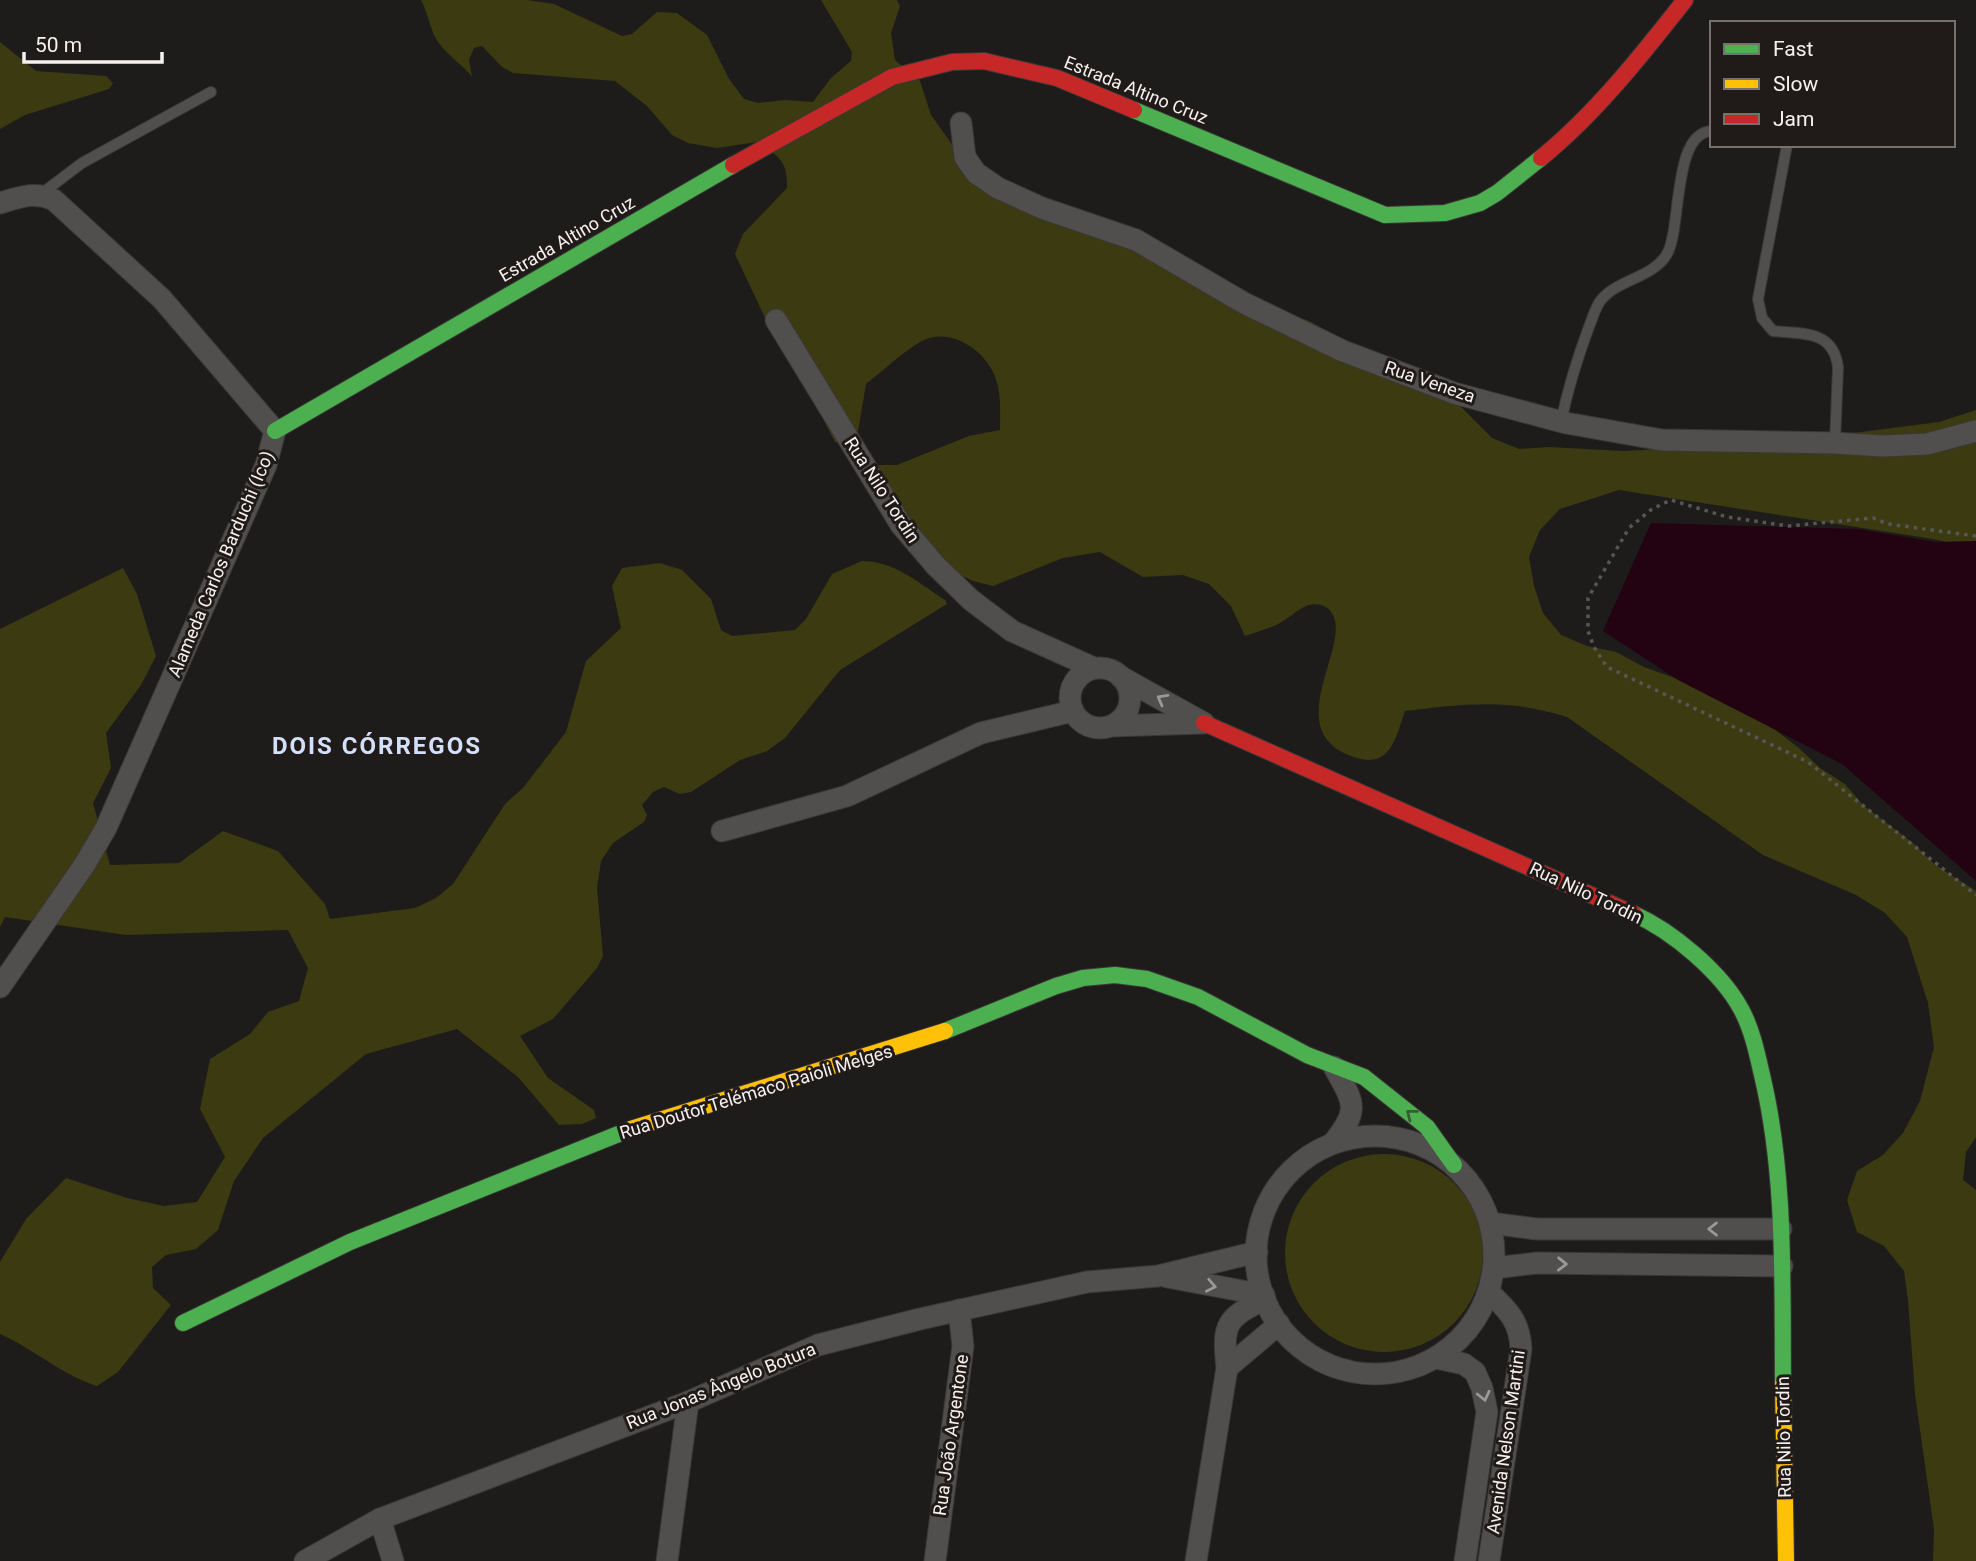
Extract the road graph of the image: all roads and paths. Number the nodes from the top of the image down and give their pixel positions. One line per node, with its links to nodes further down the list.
1 (1685, 0): 10 (street, Estrada Altino Cruz)
2 (211, 92): 6 (lane)
3 (961, 123): 9 (street, Rua Veneza)
4 (1710, 131): 9 (lane)
5 (1787, 147): 12 (lane)
6 (41, 194): 7 (street); 10 (street, Alameda Carlos Barduchi (Ico))
7 (0, 203)
8 (776, 320): 14 (street, Rua Nilo Tordin)
9 (1561, 422): 12 (street, Rua Veneza)
10 (275, 431): 21 (street, Alameda Carlos Barduchi (Ico))
11 (1976, 431): 12 (street, Rua Veneza)
12 (1835, 443)
13 (1976, 537): 20 (path)
14 (1094, 668): 15 (street); 16 (street)
15 (1121, 677): 17 (street, Rua Nilo Tordin, one-way to 15); 18 (street)
16 (1073, 711): 18 (street); 19 (street)
17 (1204, 723): 18 (street, Rua Nilo Tordin); 26 (street, Rua Nilo Tordin)
18 (1111, 726)
19 (722, 831)
20 (1976, 895)
21 (0, 987)
22 (1334, 1068): 23 (street); 24 (street, Rua Doutor Telémaco Paioli Melges, one-way to 22); 34 (street, Rua Doutor Telémaco Paioli Melges)
23 (1334, 1142): 24 (street); 27 (street)
24 (1454, 1166): 25 (street)
25 (1490, 1223): 26 (street, one-way to 25); 29 (street)
26 (1781, 1229): 28 (street, Rua Nilo Tordin)
27 (1257, 1252): 30 (street, Rua Jonas Ângelo Botura); 32 (street)
28 (1782, 1266): 29 (street, one-way to 28); 47 (street, Rua Nilo Tordin)
29 (1494, 1269): 31 (street)
30 (1158, 1276): 32 (street, Rua Jonas Ângelo Botura, one-way to 32); 33 (street, Rua Jonas Ângelo Botura)
31 (1489, 1292): 36 (street); 46 (street, Avenida Nelson Martini)
32 (1265, 1297): 35 (street); 37 (street)
33 (959, 1310): 38 (street, Rua Jonas Ângelo Botura); 43 (street, Rua João Argentone)
34 (183, 1323)
35 (1279, 1324): 36 (street); 37 (street)
36 (1436, 1358): 45 (street, Avenida Nelson Martini, one-way to 45)
37 (1227, 1368): 44 (street)
38 (688, 1402): 39 (street, Rua Jonas Ângelo Botura); 42 (street)
39 (380, 1519): 40 (street, Rua Jonas Ângelo Botura); 41 (street)
40 (304, 1561)
41 (393, 1561)
42 (667, 1561)
43 (935, 1561)
44 (1196, 1561)
45 (1465, 1561)
46 (1489, 1561)
47 (1786, 1561)

